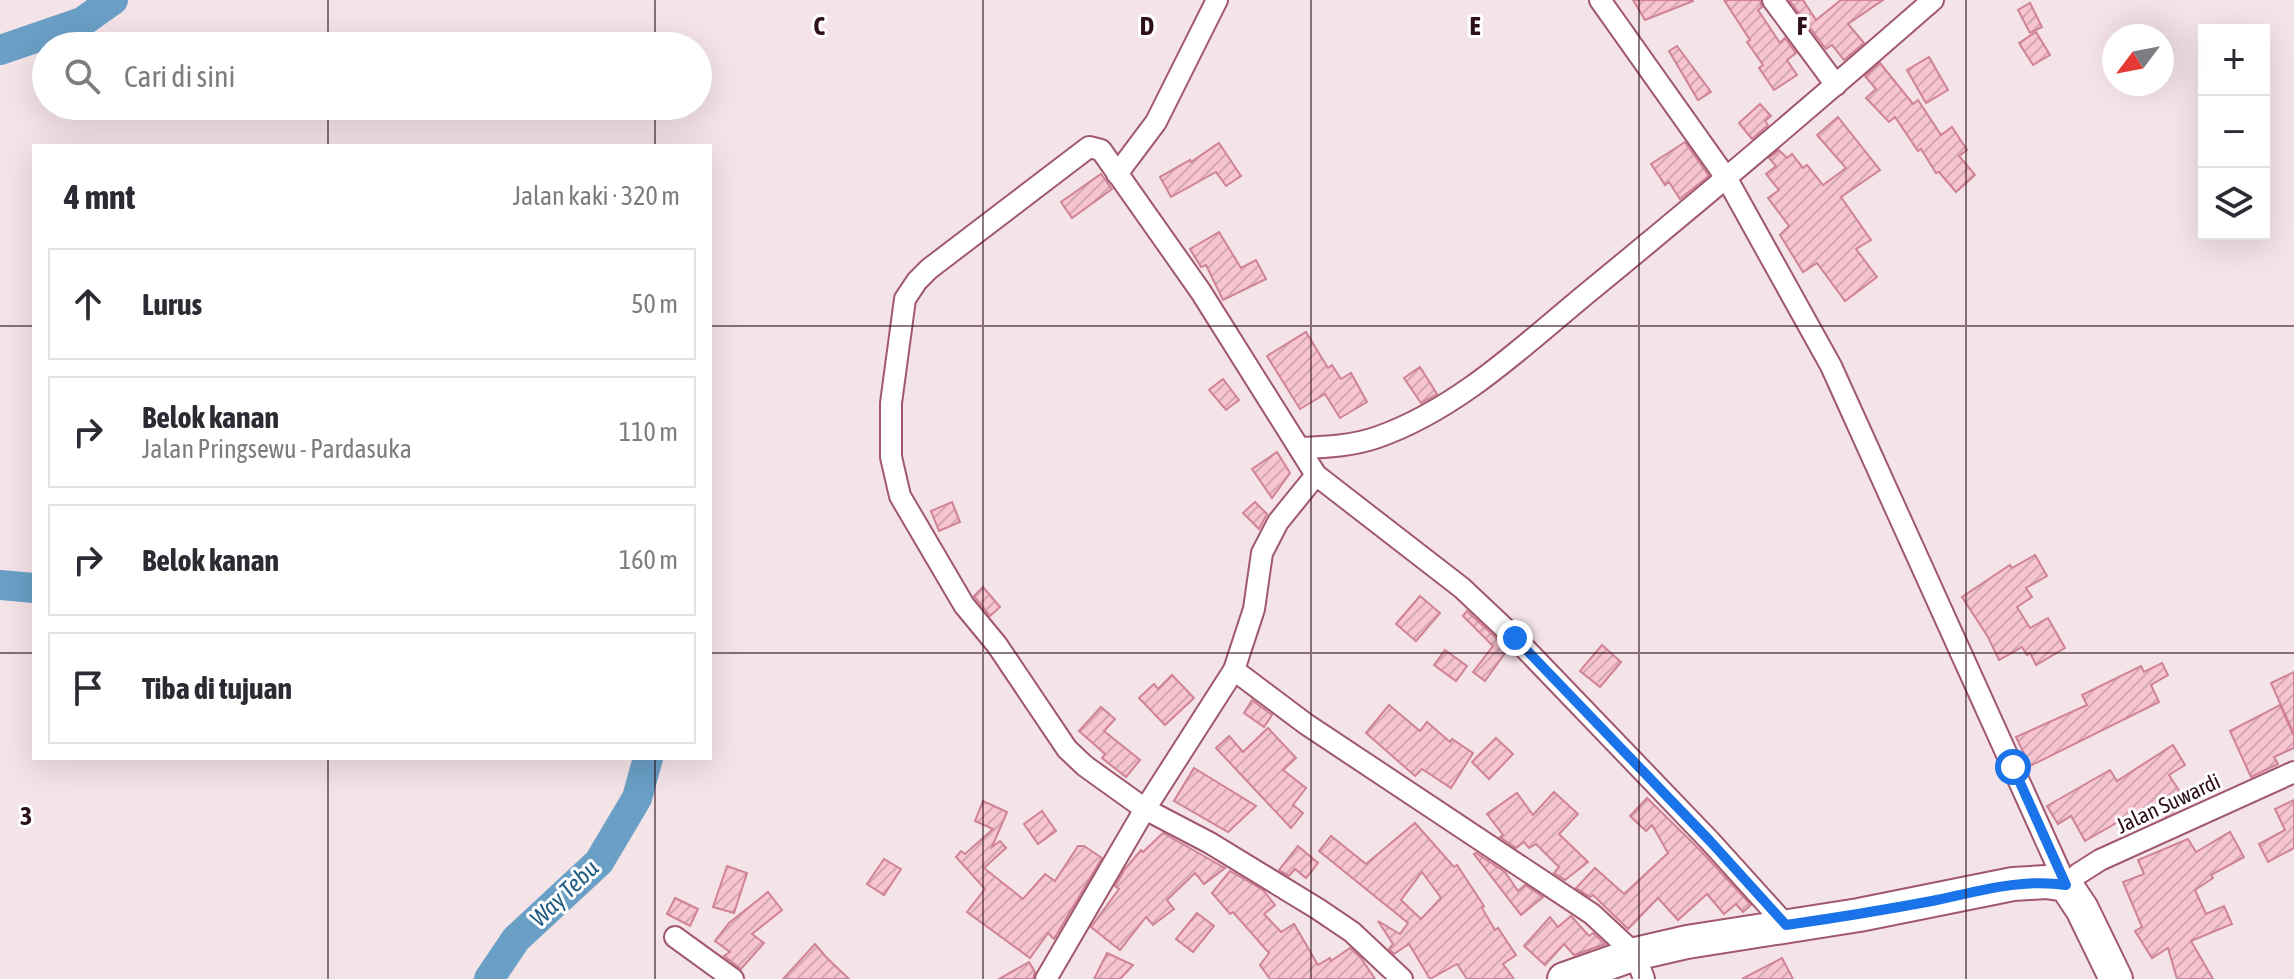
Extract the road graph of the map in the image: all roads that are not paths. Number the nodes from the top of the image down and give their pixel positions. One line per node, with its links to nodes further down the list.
1 (1217, 0): 6 (street)
2 (1600, 0): 7 (street)
3 (1773, 0): 5 (street)
4 (1933, 0): 5 (street)
5 (1836, 85): 7 (street)
6 (1117, 174): 8 (street); 12 (street)
7 (1727, 179): 8 (street); 13 (street)
8 (1300, 448): 9 (street)
9 (1316, 475): 10 (street); 14 (street)
10 (1234, 670): 12 (street); 16 (street)
11 (2294, 772): 13 (street, Jalan Suwardi)
12 (1145, 809): 18 (street); 19 (street)
13 (2066, 885): 14 (main road); 21 (main road)
14 (1786, 925): 16 (main road)
15 (675, 937): 17 (street)
16 (1640, 966): 20 (main road)
17 (733, 979)
18 (1046, 979)
19 (1402, 979)
20 (1564, 979)
21 (2116, 979)

